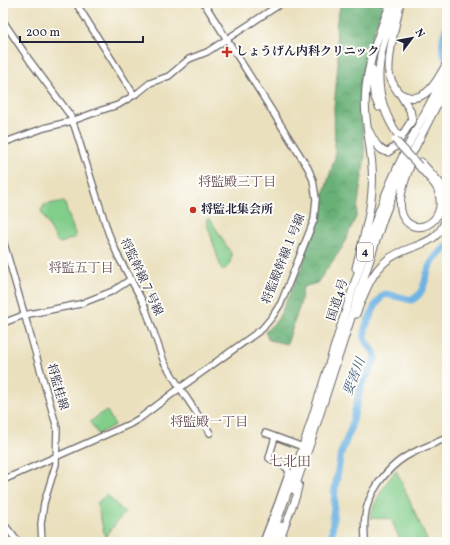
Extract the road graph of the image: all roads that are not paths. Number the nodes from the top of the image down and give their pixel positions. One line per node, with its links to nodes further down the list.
1 (76, 3): 13 (street)
2 (204, 3): 8 (street, 将監殿幹線１号線)
3 (282, 3): 8 (street)
4 (391, 3): 9 (highway)
5 (397, 3): 17 (highway)
6 (400, 3): 12 (highway)
7 (3, 21): 15 (street, 将監幹線７号線)
8 (226, 39): 13 (street); 28 (street, 将監殿幹線１号線)
9 (377, 39): 16 (highway); 17 (highway)
10 (446, 67): 12 (highway); 26 (highway, 国道4号 / 4)
11 (447, 85): 14 (highway, 国道4号 / 4)
12 (400, 94): 16 (highway)
13 (134, 95): 15 (street)
14 (431, 114): 19 (highway); 27 (highway, 国道4号 / 4)
15 (72, 121): 18 (street); 23 (street, 将監幹線７号線)
16 (367, 128): 26 (highway)
17 (397, 137): 19 (highway)
18 (3, 143)
19 (420, 164): 20 (highway)
20 (447, 198)
21 (447, 215): 27 (highway)
22 (3, 240): 24 (street, 将監桂線)
23 (131, 279): 24 (street); 28 (street, 将監幹線７号線)
24 (24, 315): 25 (street); 34 (street, 将監桂線)
25 (3, 323)
26 (341, 326): 33 (highway, 国道4号 / 4)
27 (341, 349): 33 (highway, 国道4号 / 4)
28 (180, 388): 29 (street, 将監幹線７号線); 34 (street)
29 (210, 433)
30 (265, 433): 31 (street)
31 (275, 437): 33 (street); 40 (street)
32 (447, 438): 44 (street)
33 (306, 447): 35 (highway, 国道4号 / 4); 41 (highway, 国道4号 / 4)
34 (56, 456): 36 (street); 39 (street, 将監桂線)
35 (304, 464): 42 (highway, 国道4号 / 4); 43 (main road)
36 (3, 480)
37 (3, 523): 38 (street)
38 (18, 542)
39 (42, 542)
40 (263, 542)
41 (269, 542)
42 (275, 542)
43 (279, 542)
44 (365, 542)

